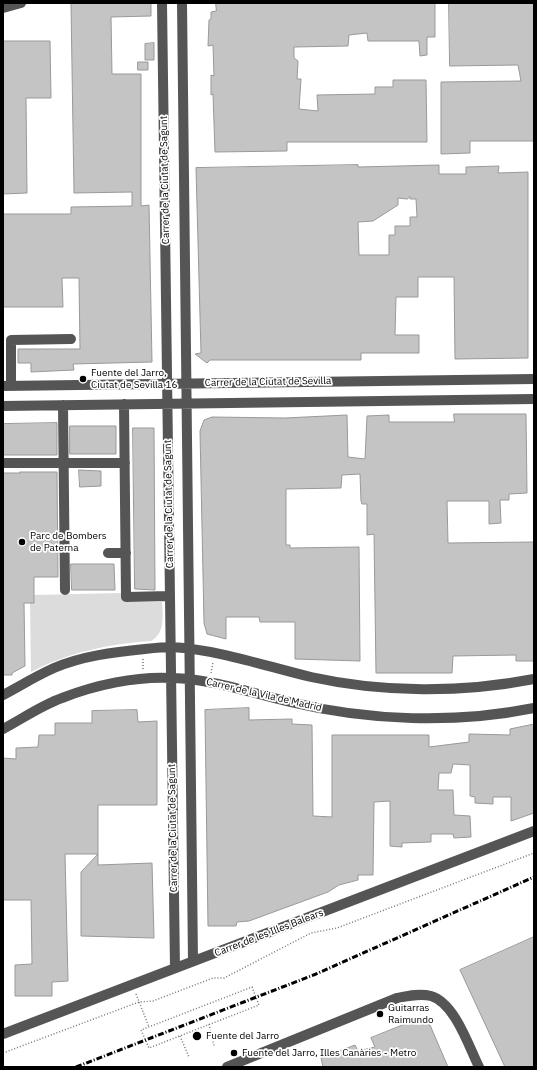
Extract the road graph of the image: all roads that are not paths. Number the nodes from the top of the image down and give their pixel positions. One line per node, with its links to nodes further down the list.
1 (21, 3): 4 (street)
2 (162, 3): 5 (street, Carrer de la Ciutat de Sagunt)
3 (182, 3): 6 (street, Carrer de la Ciutat de Sagunt)
4 (3, 8)
5 (163, 40): 6 (street); 9 (street, Carrer de la Ciutat de Sagunt)
6 (182, 40): 10 (street, Carrer de la Ciutat de Sagunt)
7 (71, 339): 11 (street)
8 (534, 379): 10 (street, Carrer de la Ciutat de Sevilla)
9 (168, 384): 10 (street, Carrer de la Ciutat de Sevilla); 11 (street, Carrer de la Ciutat de Sevilla); 13 (street, Carrer de la Ciutat de Sagunt)
10 (186, 384): 14 (street, Carrer de la Ciutat de Sagunt)
11 (7, 386)
12 (534, 398): 14 (street, Carrer de la Ciutat de Sevilla)
13 (168, 403): 14 (street, Carrer de la Ciutat de Sevilla); 15 (street, Carrer de la Ciutat de Sevilla); 24 (street, Carrer de la Ciutat de Sagunt)
14 (186, 403): 26 (street, Carrer de la Ciutat de Sagunt)
15 (124, 404): 16 (street, Carrer de la Ciutat de Sevilla); 20 (street)
16 (63, 405): 17 (street, Carrer de la Ciutat de Sevilla); 19 (street)
17 (3, 406)
18 (3, 463): 19 (street)
19 (64, 463): 20 (street); 23 (street)
20 (125, 463): 22 (street)
21 (108, 554): 22 (street)
22 (126, 554): 24 (street)
23 (66, 590)
24 (170, 596): 25 (street, Carrer de la Ciutat de Sagunt)
25 (171, 647): 26 (street); 27 (street, Carrer de la Ciutat de Sagunt); 30 (street)
26 (190, 649): 28 (street); 29 (street, Carrer de la Ciutat de Sagunt)
27 (171, 678): 29 (street, Carrer de la Vila de Madrid); 32 (street, Carrer de la Vila de Madrid); 35 (street, Carrer de la Ciutat de Sagunt)
28 (534, 679)
29 (190, 680): 31 (street, Carrer de la Vila de Madrid); 34 (street, Carrer de la Ciutat de Sagunt)
30 (3, 695)
31 (534, 708)
32 (3, 729)
33 (534, 831): 34 (street, Carrer de les Illes Balears)
34 (193, 961): 35 (street, Carrer de les Illes Balears)
35 (175, 968): 36 (street, Carrer de les Illes Balears)
36 (3, 1034)
37 (227, 1067): 38 (street)
38 (479, 1067)

